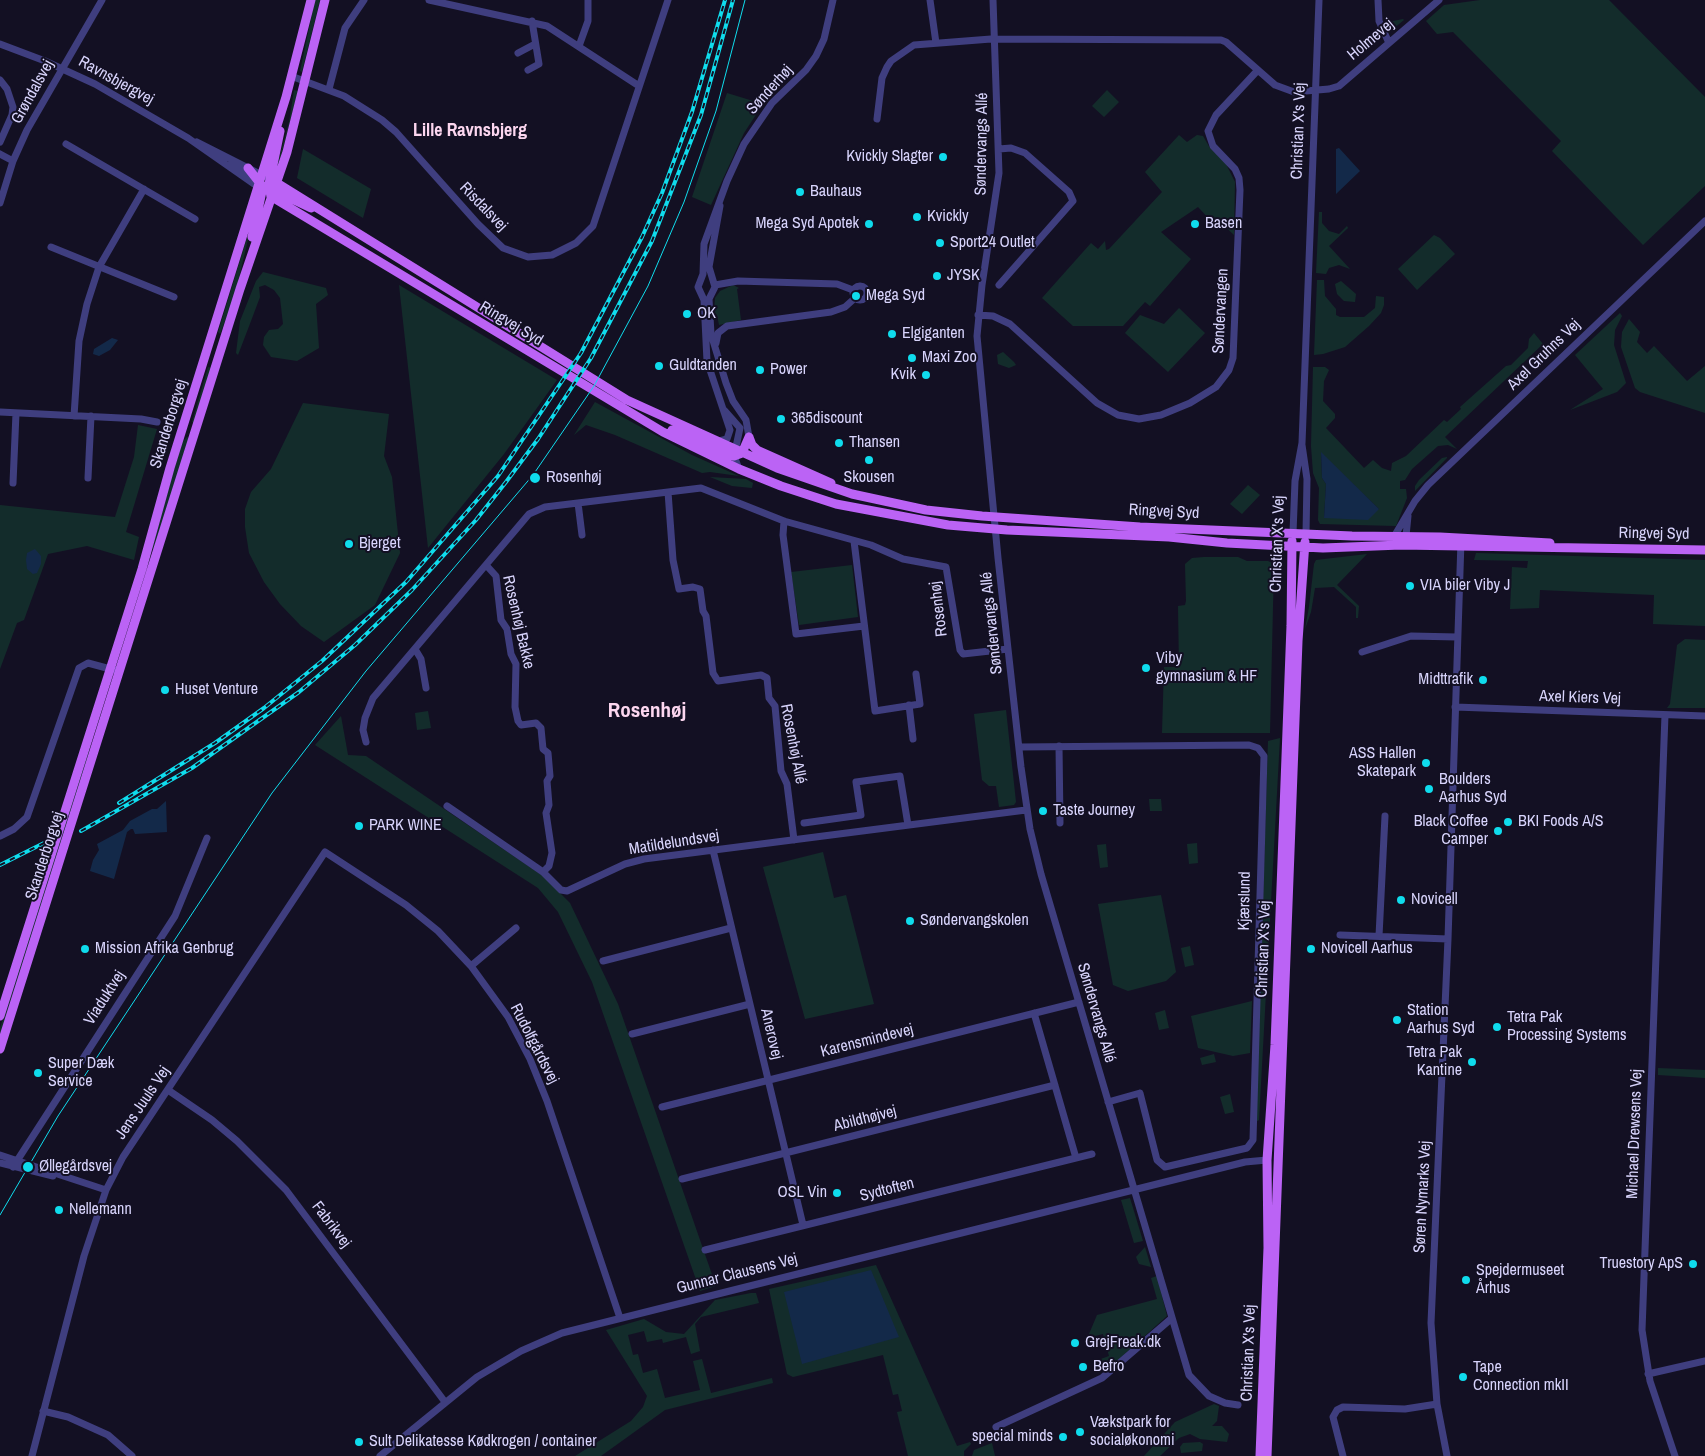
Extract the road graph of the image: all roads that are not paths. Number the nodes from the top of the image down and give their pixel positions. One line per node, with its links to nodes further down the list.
1 (102, 0): 22 (street, Grøndalsvej)
2 (311, 0): 25 (main road, Skanderborgvej)
3 (325, 0): 27 (main road, Skanderborgvej)
4 (364, 0): 29 (street)
5 (429, 0): 14 (street)
6 (588, 0): 20 (street)
7 (668, 0): 28 (street, Risdalsvej)
8 (833, 0): 41 (street, Sønderhøj)
9 (930, 0): 16 (street)
10 (993, 0): 15 (street, Søndervangs Allé)
11 (1319, 0): 30 (street, Christian X's Vej)
12 (1378, 0): 17 (street)
13 (1440, 0): 17 (street, Holmevej)
14 (532, 21): 19 (street); 20 (street)
15 (994, 39): 16 (street); 24 (street); 35 (street, Søndervangs Allé)
16 (936, 43): 31 (street)
17 (1390, 43): 30 (street, Holmevej)
18 (0, 44): 22 (street, Ravnsbjergvej)
19 (535, 44): 21 (street); 23 (street)
20 (579, 46): 28 (street)
21 (518, 53)
22 (63, 68): 32 (street, Ravnsbjergvej); 37 (street, Grøndalsvej)
23 (528, 70)
24 (1258, 70): 30 (street); 55 (street, Søndervangen)
25 (291, 76): 27 (street, Risdalsvej); 39 (main road, Skanderborgvej)
26 (0, 80): 33 (street)
27 (305, 81): 29 (street, Risdalsvej); 39 (main road, Skanderborgvej)
28 (639, 86): 29 (street, Risdalsvej)
29 (329, 89)
30 (1315, 90): 66 (street, Christian X's Vej)
31 (878, 119)
32 (188, 138): 38 (street, Ravnsbjergvej); 39 (street)
33 (0, 142)
34 (66, 144): 40 (street)
35 (1000, 149): 49 (street); 55 (street, Søndervangs Allé)
36 (0, 154): 37 (street)
37 (13, 160): 42 (street, Grøndalsvej)
38 (248, 168): 39 (main road)
39 (267, 185): 57 (main road, Ringvej Syd); 65 (main road, Ringvej Syd); 95 (main road, Skanderborgvej); 95 (main road, Skanderborgvej)
40 (144, 190): 43 (street); 46 (street)
41 (722, 196): 47 (street, Sønderhøj); 48 (street, Sønderhøj)
42 (0, 203)
43 (195, 219)
44 (1705, 220): 74 (street, Axel Gruhns Vej)
45 (51, 247): 46 (street)
46 (100, 267): 53 (street); 61 (street)
47 (700, 280): 48 (street); 51 (street)
48 (713, 282): 50 (street); 52 (street)
49 (999, 285)
50 (853, 290): 54 (street); 54 (street)
51 (701, 293): 52 (street); 58 (street)
52 (710, 294): 56 (street)
53 (174, 297)
54 (855, 298): 56 (street)
55 (978, 315): 75 (street, Søndervangs Allé)
56 (717, 353): 64 (street)
57 (619, 406): 67 (main road); 68 (main road, Ringvej Syd)
58 (722, 407): 65 (street); 67 (street)
59 (0, 412): 60 (street)
60 (16, 413): 61 (street); 70 (street)
61 (74, 416): 62 (street)
62 (91, 416): 63 (street); 69 (street)
63 (157, 422)
64 (750, 437): 67 (main road); 72 (main road)
65 (717, 442): 67 (main road, Ringvej Syd)
66 (1302, 443): 78 (street, Christian X's Vej); 79 (street, Christian X's Vej)
67 (737, 453): 68 (street); 72 (main road, Ringvej Syd)
68 (738, 469): 77 (main road, Ringvej Syd)
69 (88, 478)
70 (13, 484)
71 (668, 492): 73 (street, Rosenhøj); 76 (street, Rosenhøj); 114 (street, Rosenhøj Allé)
72 (852, 494): 75 (main road, Ringvej Syd)
73 (578, 503): 80 (street); 89 (street, Rosenhøj)
74 (1408, 515): 81 (street, Axel Gruhns Vej); 82 (street, Axel Gruhns Vej)
75 (994, 517): 77 (street, Søndervangs Allé); 78 (main road, Ringvej Syd)
76 (784, 521): 83 (street, Rosenhøj); 90 (street)
77 (995, 529): 85 (main road, Ringvej Syd); 92 (street, Søndervangs Allé)
78 (1293, 533): 79 (main road, Ringvej Syd); 85 (main road, Christian X's Vej)
79 (1306, 534): 81 (main road, Ringvej Syd); 86 (main road, Christian X's Vej)
80 (582, 535)
81 (1395, 536): 82 (main road, Ringvej Syd)
82 (1406, 536): 84 (main road, Ringvej Syd); 87 (main road)
83 (854, 541): 90 (street); 92 (street, Rosenhøj)
84 (1461, 542): 87 (main road, Ringvej Syd); 88 (main road, Ringvej Syd); 91 (street, Søren Nymarks Vej)
85 (1292, 546): 86 (main road, Ringvej Syd); 141 (main road, Christian X's Vej)
86 (1305, 547): 87 (main road, Ringvej Syd); 136 (main road, Christian X's Vej)
87 (1359, 548)
88 (1705, 550)
89 (486, 565): 93 (street, Rosenhøj); 117 (street, Rosenhøj Bakke)
90 (864, 626): 98 (street)
91 (1457, 637): 94 (street); 99 (street, Søren Nymarks Vej)
92 (1008, 648): 105 (street, Søndervangs Allé)
93 (415, 649): 97 (street); 103 (street, Rosenhøj)
94 (1362, 652)
95 (114, 671): 112 (street, Skanderborgvej); 128 (main road, Skanderborgvej); 130 (main road, Skanderborgvej)
96 (916, 674): 98 (street)
97 (426, 688)
98 (909, 705): 102 (street)
99 (1455, 707): 100 (street, Axel Kiers Vej); 122 (street, Søren Nymarks Vej)
100 (1665, 715): 101 (street, Axel Kiers Vej); 153 (street, Michael Drewsens Vej)
101 (1705, 716)
102 (913, 739)
103 (366, 742)
104 (1059, 746): 105 (street, Kjærslund); 110 (street); 134 (street, Kjærslund)
105 (1018, 747): 107 (street, Søndervangs Allé)
106 (446, 806): 117 (street, Matildelundsvej)
107 (1026, 810): 111 (street, Matildelundsvej); 125 (street, Søndervangs Allé)
108 (1385, 816): 121 (street)
109 (804, 822): 111 (street)
110 (1060, 823)
111 (908, 825): 114 (street, Matildelundsvej)
112 (0, 836)
113 (207, 838): 143 (street, Viaduktvej)
114 (794, 840): 115 (street, Matildelundsvej)
115 (713, 850): 117 (street, Matildelundsvej); 119 (street, Anerovej)
116 (325, 852): 124 (street, Rudolfgårdsvej); 133 (street, Jens Juuls Vej)
117 (543, 872)
118 (516, 928): 124 (street)
119 (731, 928): 123 (street); 126 (street, Anerovej)
120 (1340, 935): 121 (street)
121 (1379, 936): 122 (street)
122 (1448, 939): 155 (street, Søren Nymarks Vej)
123 (603, 961)
124 (471, 966): 150 (street, Rudolfgårdsvej)
125 (1079, 1002): 127 (street, Karensmindevej); 134 (street, Søndervangs Allé)
126 (750, 1004): 129 (street); 131 (street, Anerovej)
127 (1034, 1013): 131 (street, Karensmindevej); 132 (street)
128 (0, 1016)
129 (632, 1034)
130 (0, 1049)
131 (767, 1080): 135 (street, Karensmindevej); 137 (street, Anerovej)
132 (1055, 1085): 137 (street, Abildhøjvej); 140 (street)
133 (168, 1090): 145 (street, Jens Juuls Vej); 154 (street, Fabrikvej)
134 (1108, 1102): 146 (street, Søndervangs Allé)
135 (662, 1107)
136 (1279, 1148): 141 (main road); 148 (main road, Christian X's Vej)
137 (785, 1153): 144 (street, Abildhøjvej); 147 (street, Anerovej)
138 (1092, 1154): 140 (street, Sydtoften)
139 (0, 1155): 143 (street)
140 (1076, 1158): 147 (street, Sydtoften)
141 (1267, 1160): 146 (street, Gunnar Clausens Vej); 148 (main road); 162 (main road, Christian X's Vej)
142 (0, 1163): 143 (street)
143 (15, 1163): 145 (street)
144 (682, 1179)
145 (106, 1190): 157 (street, Jens Juuls Vej)
146 (1134, 1190): 150 (street, Gunnar Clausens Vej); 151 (street)
147 (802, 1225): 149 (street, Sydtoften)
148 (1275, 1248): 163 (main road, Christian X's Vej)
149 (705, 1250)
150 (620, 1318): 154 (street, Gunnar Clausens Vej)
151 (1172, 1318): 156 (street); 158 (street)
152 (1705, 1361): 153 (street)
153 (1648, 1374): 166 (street, Michael Drewsens Vej)
154 (445, 1402): 161 (street, Gunnar Clausens Vej)
155 (1437, 1404): 164 (street); 165 (street, Søren Nymarks Vej)
156 (1238, 1405)
157 (43, 1411): 159 (street, Jens Juuls Vej); 160 (street)
158 (996, 1427)
159 (32, 1456)
160 (132, 1456)
161 (380, 1456)
162 (1260, 1456)
163 (1267, 1456)
164 (1343, 1456)
165 (1447, 1456)
166 (1675, 1456)

